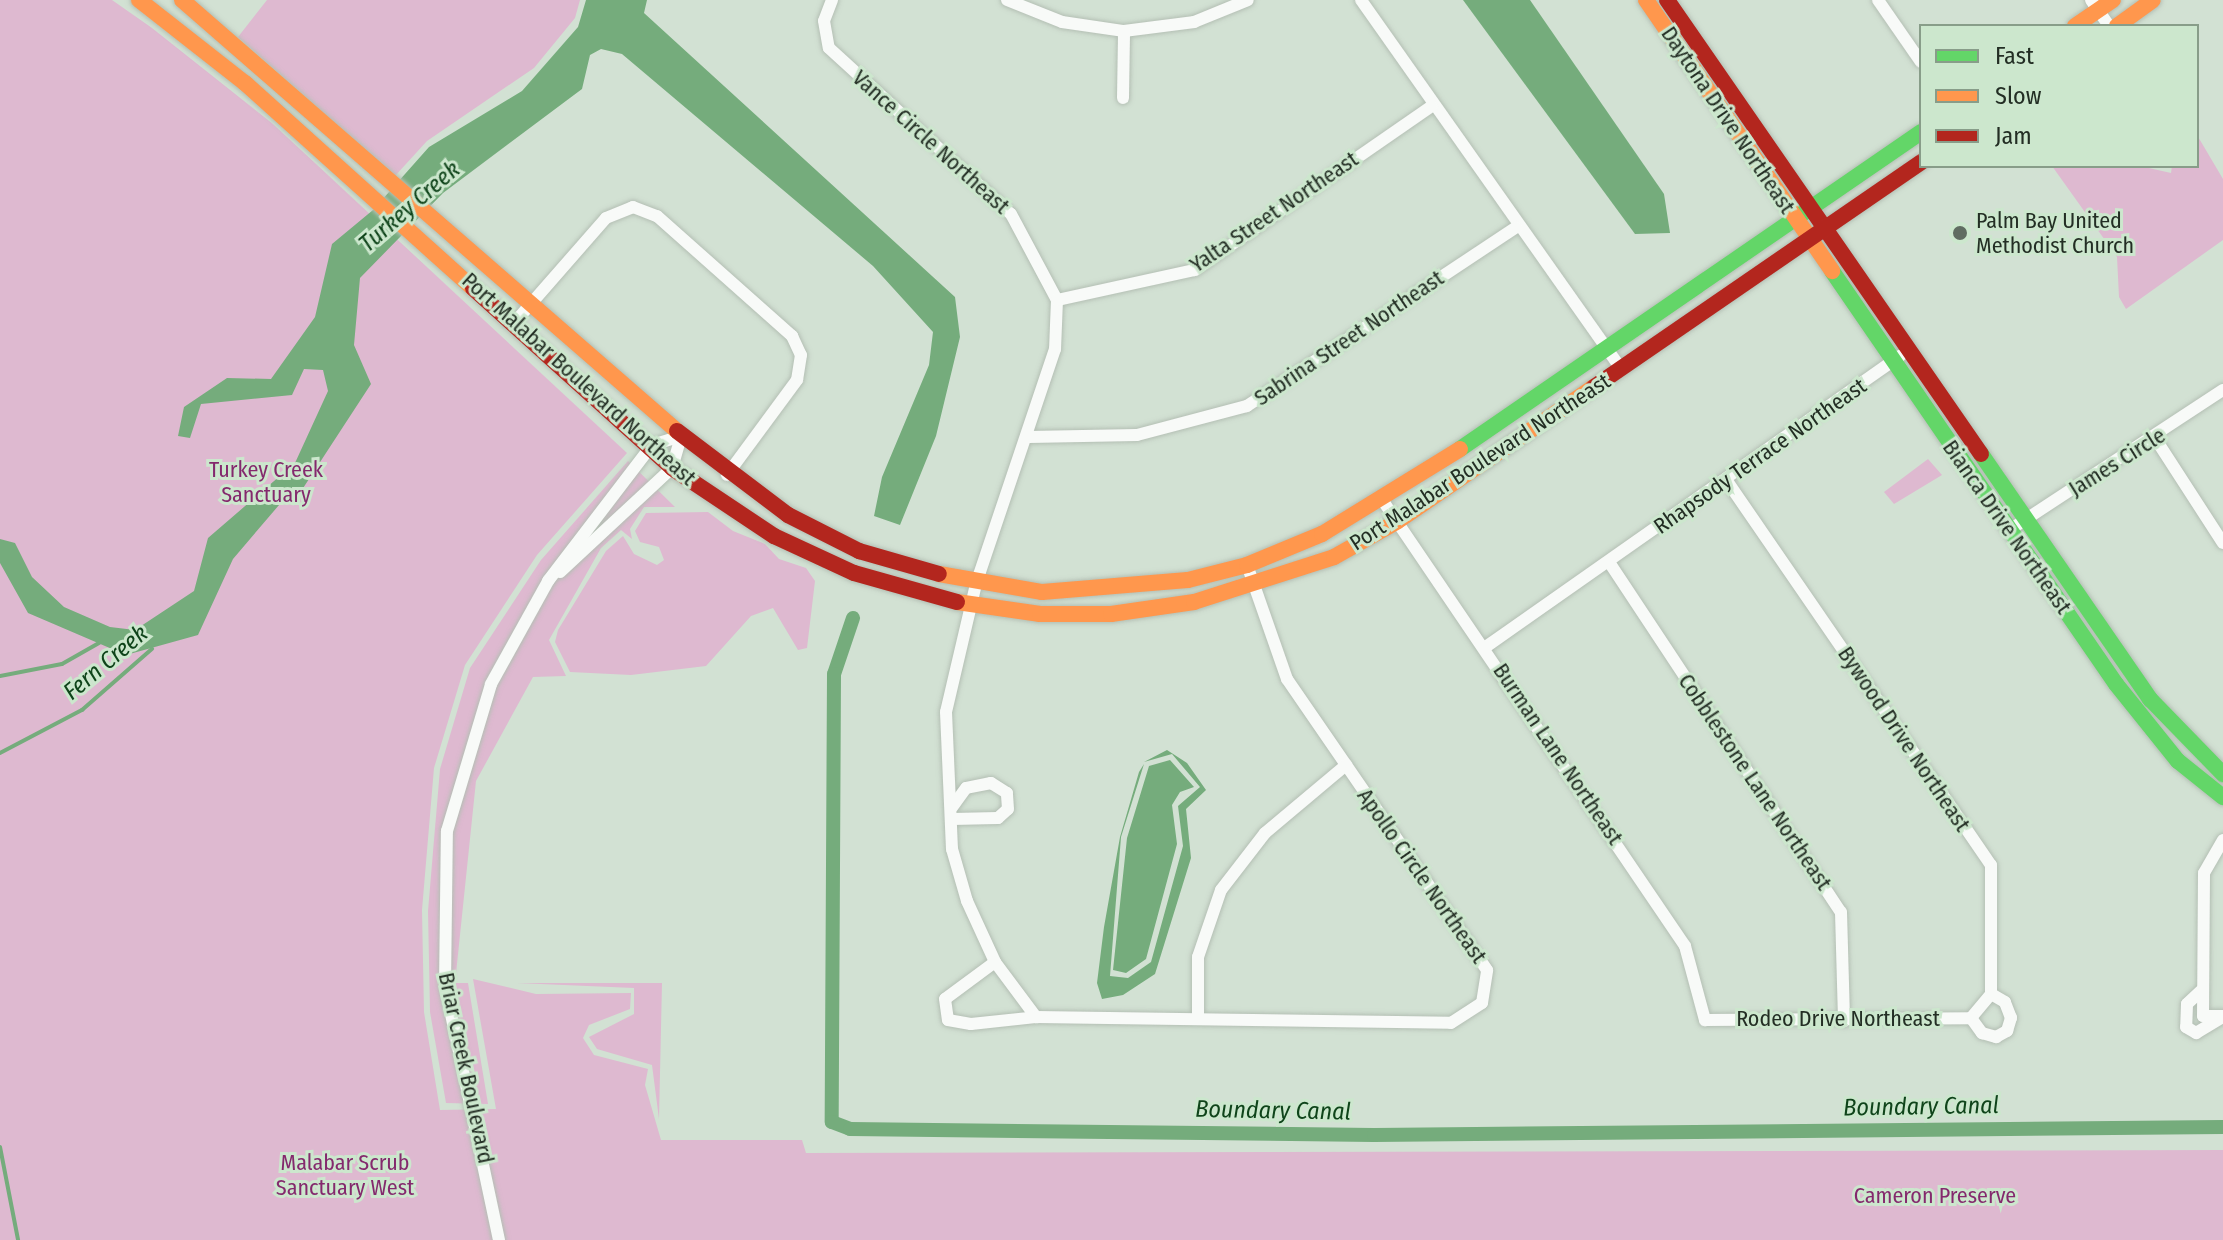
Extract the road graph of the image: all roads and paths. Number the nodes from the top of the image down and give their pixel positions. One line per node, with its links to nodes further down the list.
1 (139, 0): 29 (street, Port Malabar Boulevard Northeast)
2 (182, 0): 28 (street, Port Malabar Boulevard Northeast)
3 (832, 0): 27 (street, Vance Circle Northeast)
4 (1007, 0): 16 (street)
5 (1248, 0): 16 (street)
6 (1361, 0): 19 (street)
7 (1646, 0): 23 (street, Daytona Drive Northeast)
8 (1667, 0): 22 (street, Daytona Drive Northeast)
9 (1878, 0): 17 (street)
10 (2113, 0): 12 (street)
11 (2153, 0): 15 (street)
12 (2094, 5): 13 (street); 14 (street)
13 (2077, 24)
14 (2108, 24)
15 (2120, 24)
16 (1124, 31): 18 (street)
17 (1919, 59)
18 (1123, 98)
19 (1432, 106): 24 (street); 27 (street, Yalta Street Northeast)
20 (1919, 133): 22 (street, Port Malabar Boulevard Northeast)
21 (1919, 163): 25 (street, Port Malabar Boulevard Northeast)
22 (1810, 205): 23 (street, Port Malabar Boulevard Northeast); 25 (street, Daytona Drive Northeast)
23 (1794, 216): 26 (street, Daytona Drive Northeast); 30 (street, Port Malabar Boulevard Northeast)
24 (1516, 227): 30 (street); 36 (street, Sabrina Street Northeast)
25 (1827, 229): 26 (street, Port Malabar Boulevard Northeast); 31 (street, Bianca Drive Northeast)
26 (1811, 240): 32 (street, Bianca Drive Northeast); 33 (street, Port Malabar Boulevard Northeast)
27 (1057, 300): 36 (street)
28 (529, 306): 29 (street); 35 (street, Port Malabar Boulevard Northeast); 40 (street)
29 (515, 322): 38 (street, Port Malabar Boulevard Northeast)
30 (1606, 348): 33 (street); 42 (street, Port Malabar Boulevard Northeast)
31 (1910, 350): 32 (street, Rhapsody Terrace Northeast); 43 (street, Bianca Drive Northeast)
32 (1893, 361): 41 (street, Rhapsody Terrace Northeast); 45 (street, Bianca Drive Northeast)
33 (1621, 369): 44 (street, Port Malabar Boulevard Northeast)
34 (2223, 390): 37 (street, James Circle)
35 (681, 436): 38 (street); 39 (street); 40 (street, Port Malabar Boulevard Northeast)
36 (1029, 437): 50 (street)
37 (2155, 438): 43 (street, James Circle); 46 (street)
38 (652, 445): 39 (street, Port Malabar Boulevard Northeast); 49 (street, Briar Creek Boulevard)
39 (672, 468): 49 (street, Briar Creek Boulevard); 52 (street, Port Malabar Boulevard Northeast)
40 (727, 475): 50 (street, Port Malabar Boulevard Northeast)
41 (1727, 481): 47 (street, Rhapsody Terrace Northeast); 62 (street, Bywood Drive Northeast)
42 (1383, 501): 44 (street, Burman Lane Northeast); 48 (street, Port Malabar Boulevard Northeast)
43 (2027, 518): 45 (street, James Circle); 54 (street, Bianca Drive Northeast)
44 (1398, 521): 51 (street, Port Malabar Boulevard Northeast); 53 (street, Burman Lane Northeast)
45 (2008, 531): 55 (street, Bianca Drive Northeast)
46 (2223, 543)
47 (1609, 562): 53 (street, Rhapsody Terrace Northeast); 68 (street, Cobblestone Lane Northeast)
48 (1247, 565): 50 (street, Port Malabar Boulevard Northeast); 51 (street, Apollo Circle Northeast)
49 (548, 581): 69 (street, Briar Creek Boulevard)
50 (976, 584): 52 (street)
51 (1254, 587): 52 (street, Port Malabar Boulevard Northeast); 56 (street, Apollo Circle Northeast)
52 (970, 606): 60 (street)
53 (1487, 646): 67 (street, Burman Lane Northeast)
54 (2128, 666): 55 (street); 57 (street, Bianca Drive Northeast)
55 (2111, 677): 58 (street, Bianca Drive Northeast)
56 (1346, 765): 66 (street); 66 (street, Apollo Circle Northeast)
57 (2223, 774)
58 (2223, 797)
59 (2223, 840): 61 (street)
60 (995, 962): 64 (street); 64 (street, Apollo Circle Northeast)
61 (2203, 989): 63 (street); 63 (street)
62 (1991, 994): 65 (street); 65 (street)
63 (2223, 1016)
64 (1036, 1017): 66 (street, Apollo Circle Northeast)
65 (1971, 1018): 68 (street, Rodeo Drive Northeast)
66 (1198, 1019)
67 (1705, 1020): 68 (street, Rodeo Drive Northeast)
68 (1844, 1021)
69 (499, 1240)

